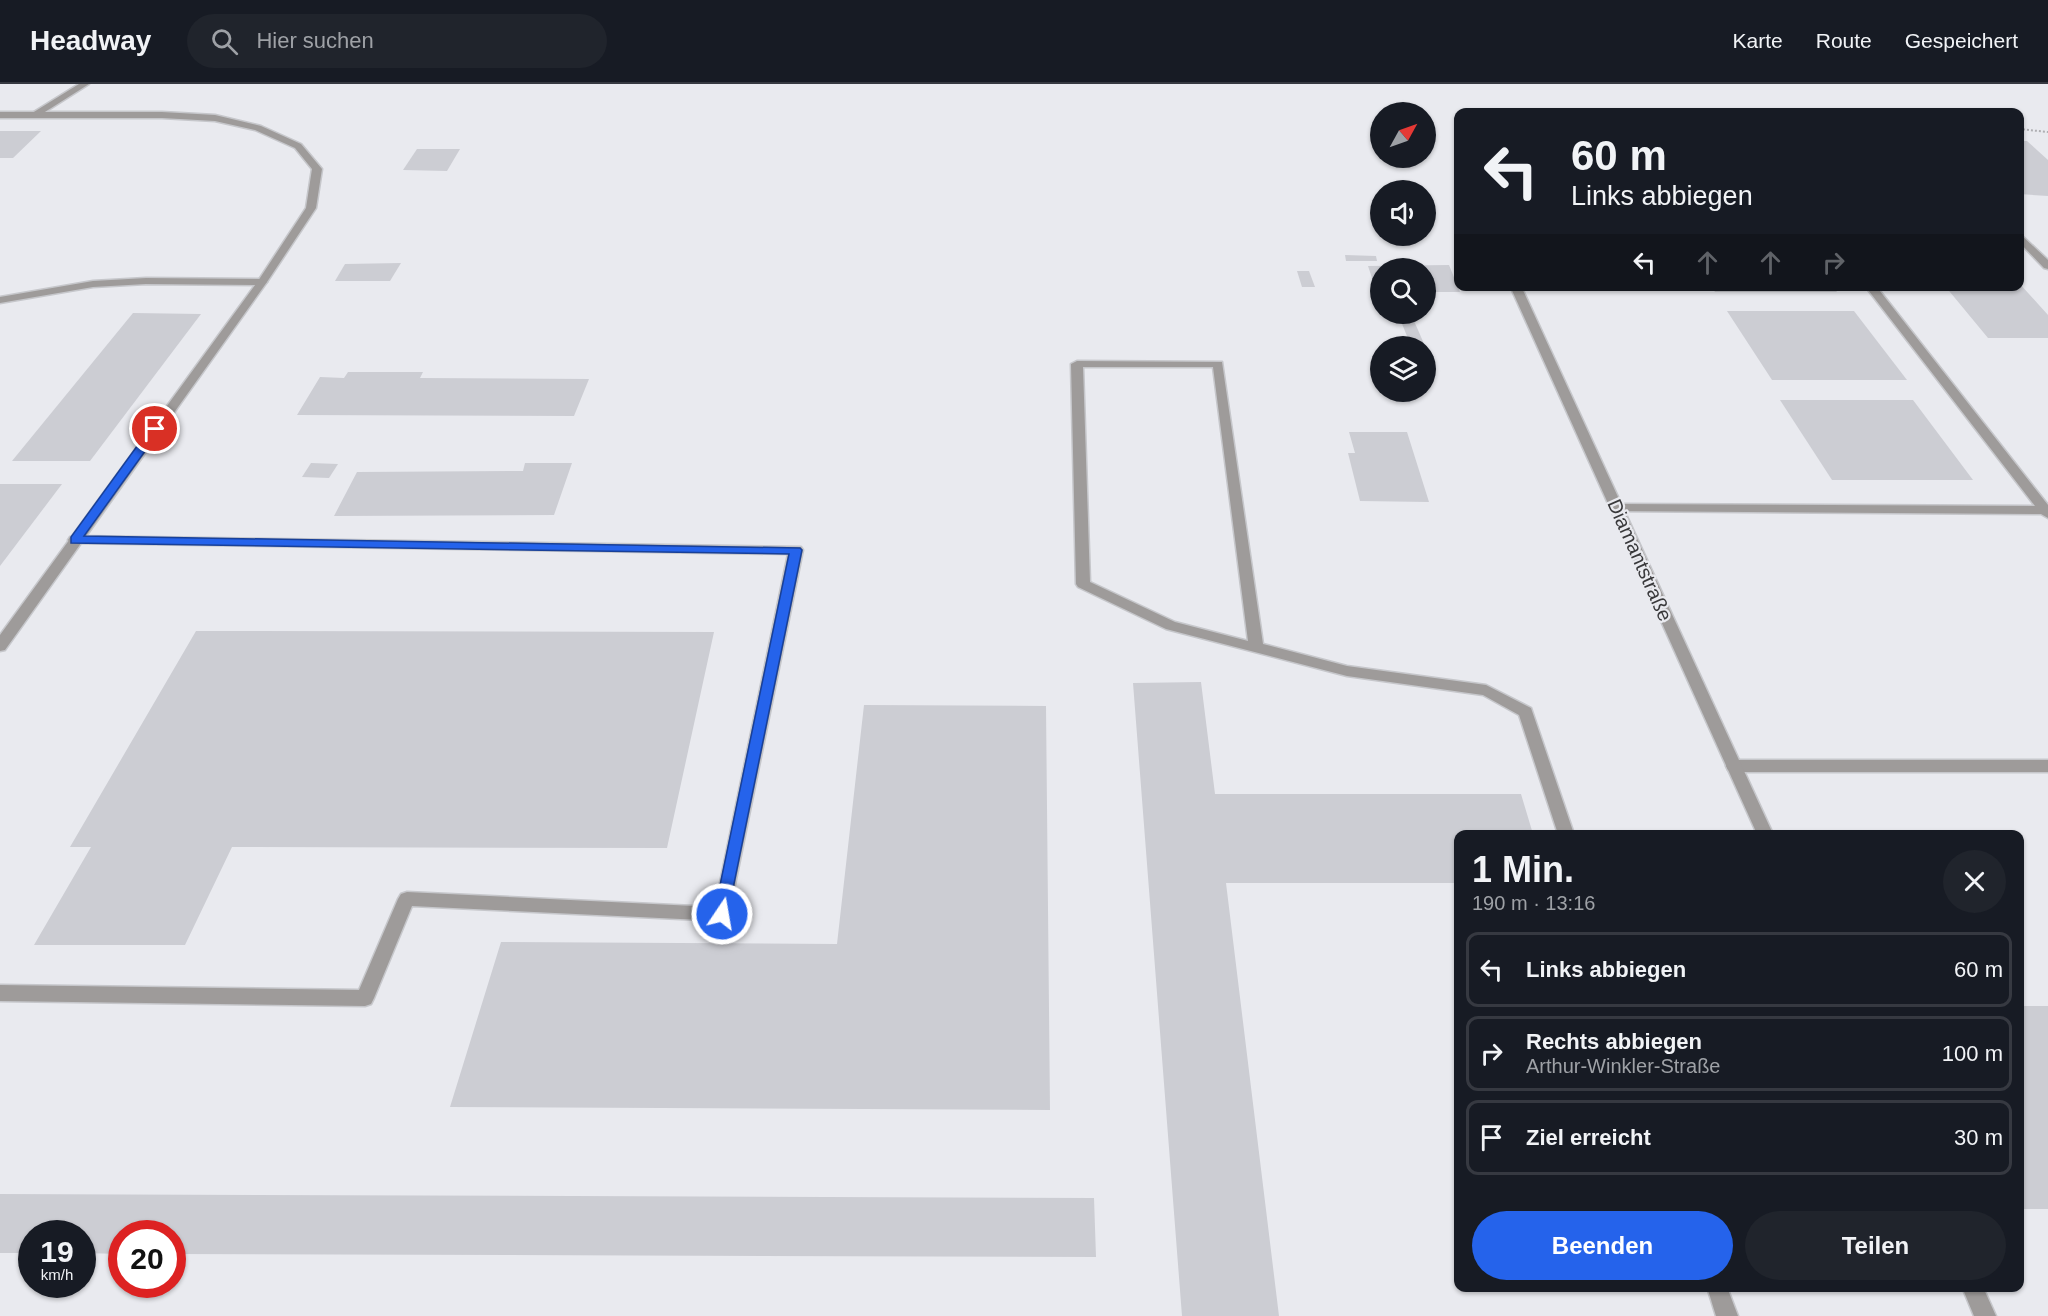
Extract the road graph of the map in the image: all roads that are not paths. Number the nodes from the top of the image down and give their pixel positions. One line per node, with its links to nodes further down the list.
1 (85, 84): 3 (street)
2 (0, 115): 3 (street)
3 (34, 116): 6 (street)
4 (2024, 241): 5 (street)
5 (2048, 266)
6 (262, 282): 9 (street); 12 (street)
7 (1517, 291): 10 (street, Diamantstraße)
8 (1874, 291): 11 (street)
9 (0, 300)
10 (1617, 508): 11 (street); 15 (street, Diamantstraße)
11 (2046, 512)
12 (75, 540): 13 (street); 19 (street)
13 (0, 646)
14 (1256, 648): 14 (street); 17 (street)
15 (1734, 766): 16 (street); 18 (street, Diamantstraße)
16 (2048, 766)
17 (1565, 830)
18 (1763, 830)
19 (0, 993)
20 (1719, 1292): 22 (street)
21 (1974, 1292): 23 (street)
22 (1727, 1316)
23 (1985, 1316)

